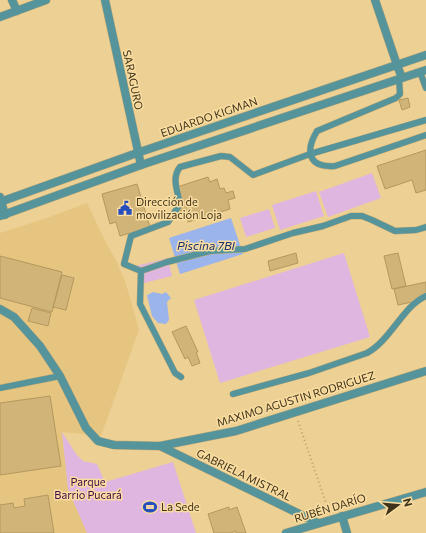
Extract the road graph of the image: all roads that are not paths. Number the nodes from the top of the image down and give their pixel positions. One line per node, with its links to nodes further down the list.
1 (12, 0): 5 (street)
2 (46, 0): 5 (street)
3 (104, 0): 14 (street, SARAGURO)
4 (375, 0): 8 (street)
5 (17, 11): 6 (street)
6 (0, 17)
7 (426, 56): 8 (street, EDUARDO KIGMAN)
8 (397, 65): 10 (street); 14 (street, EDUARDO KIGMAN)
9 (423, 71): 10 (street); 11 (lane)
10 (401, 78): 15 (lane); 16 (street)
11 (426, 88)
12 (426, 120): 15 (lane)
13 (426, 135): 15 (lane)
14 (138, 153): 16 (street, SARAGURO); 17 (street, EDUARDO KIGMAN)
15 (310, 154): 20 (lane)
16 (141, 165): 18 (street)
17 (0, 200): 18 (street)
18 (3, 215)
19 (426, 227): 20 (lane)
20 (141, 271): 25 (lane)
21 (426, 296): 27 (lane)
22 (0, 309): 24 (street, MAXIMO AGUSTIN RODRIGUEZ)
23 (426, 371): 28 (street, MAXIMO AGUSTIN RODRIGUEZ)
24 (60, 376): 26 (lane); 28 (street, MAXIMO AGUSTIN RODRIGUEZ)
25 (180, 377)
26 (0, 388)
27 (233, 394)
28 (160, 446): 31 (street, GABRIELA MISTRAL)
29 (426, 492): 30 (street, RUBÉN DARÍO)
30 (342, 516): 31 (street, RUBÉN DARÍO); 33 (street)
31 (318, 523): 32 (street, RUBÉN DARÍO)
32 (286, 533)
33 (347, 533)

